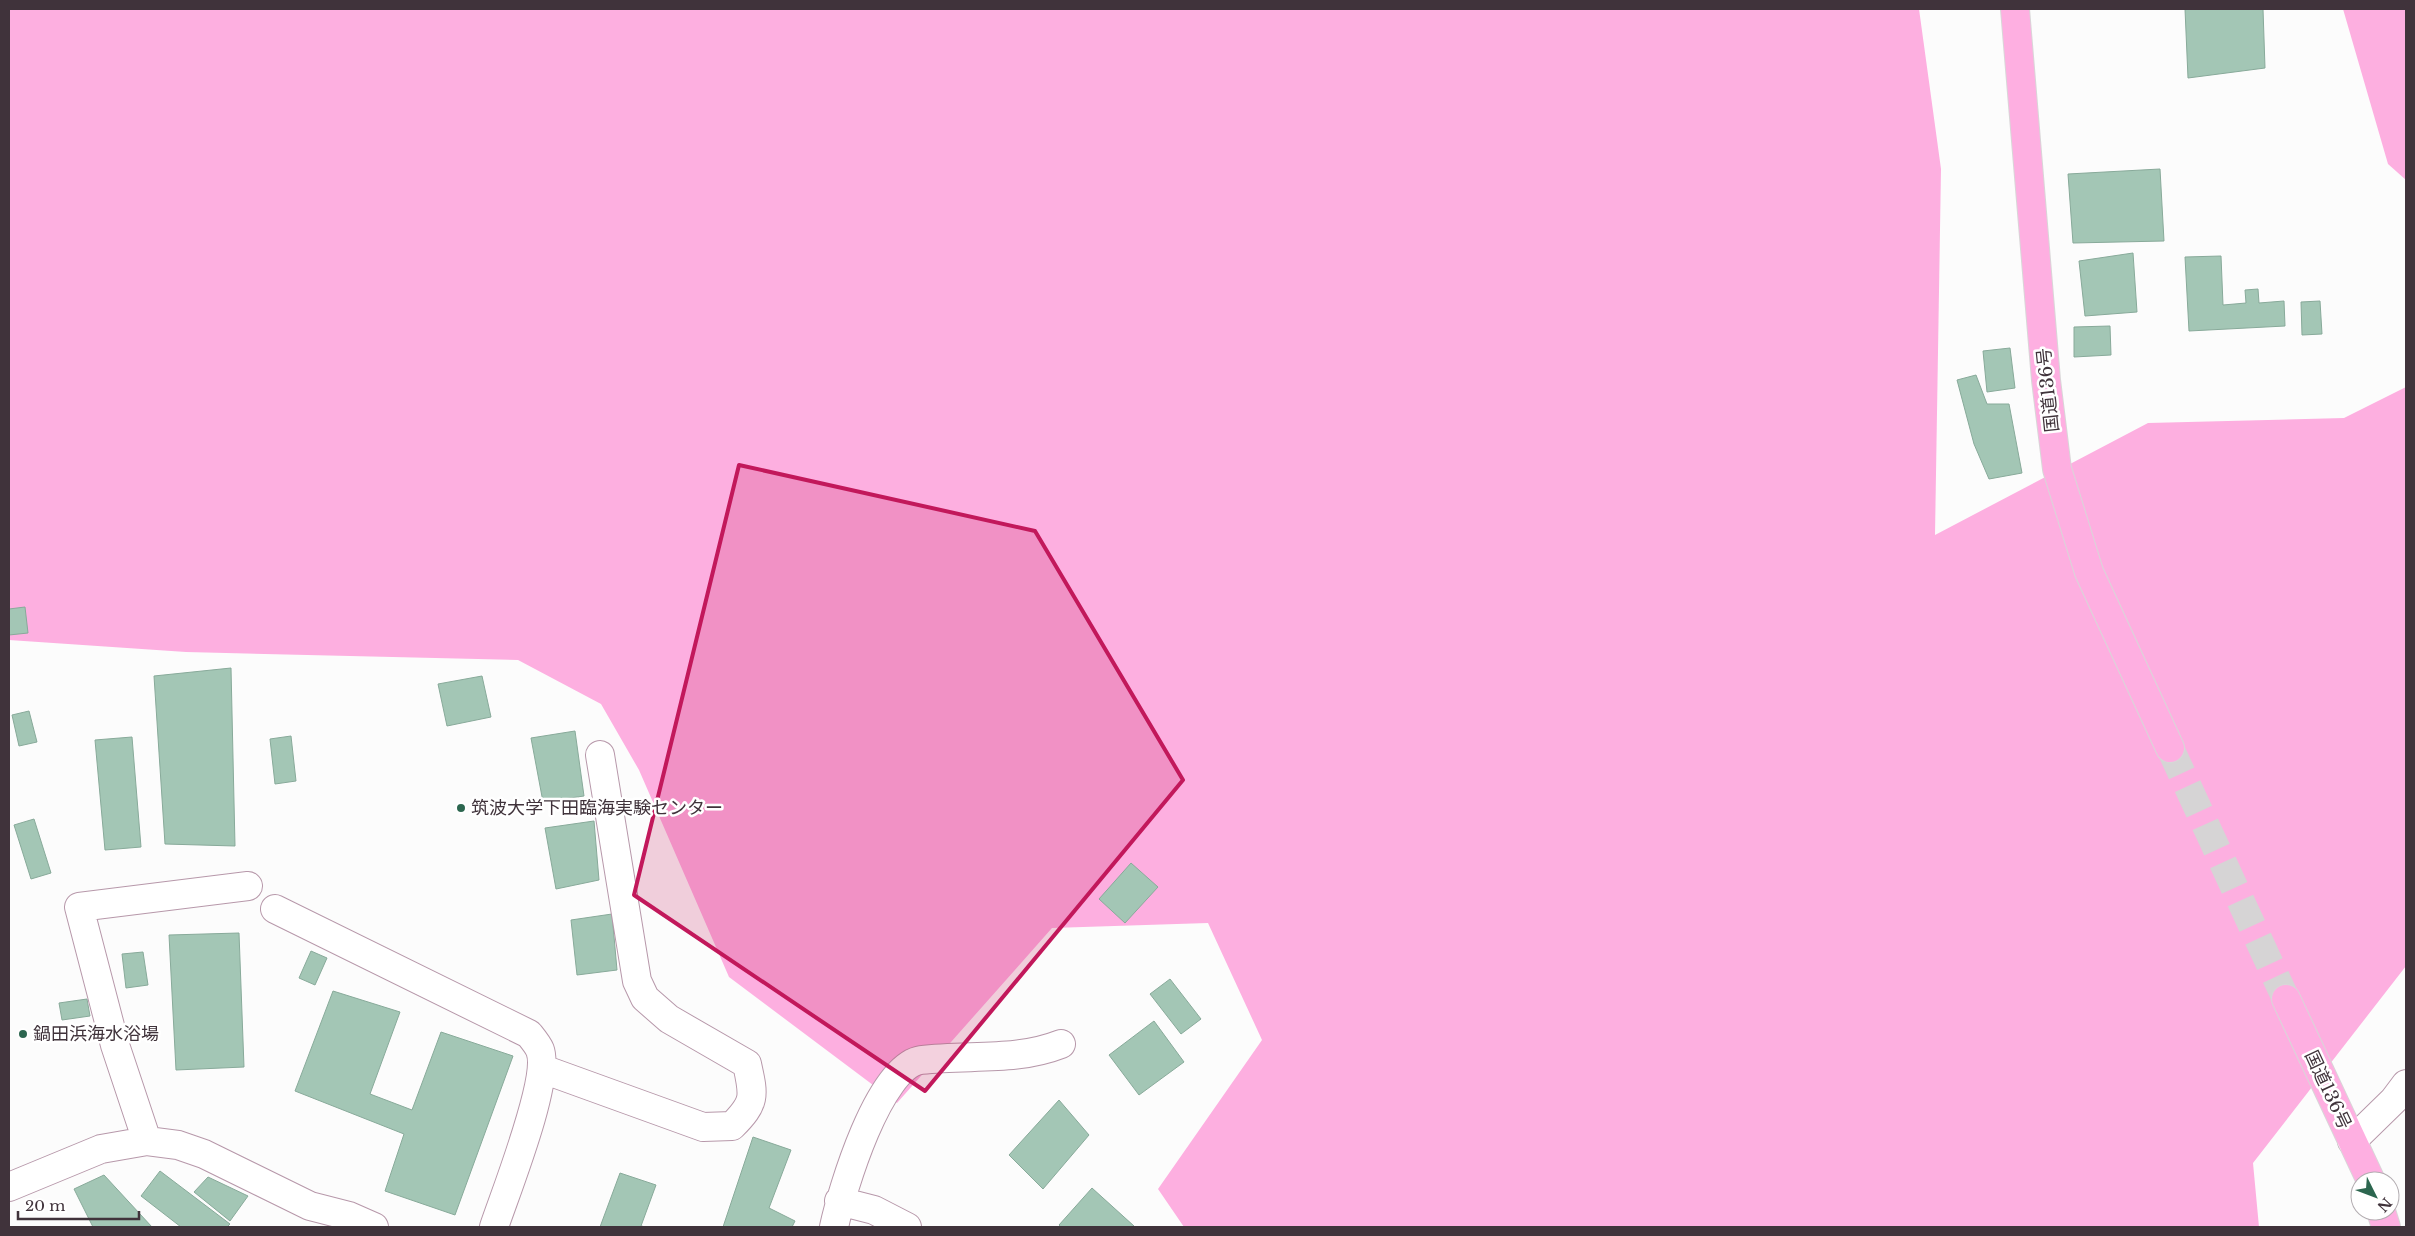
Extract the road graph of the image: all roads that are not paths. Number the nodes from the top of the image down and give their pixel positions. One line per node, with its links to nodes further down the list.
1 (2015, 9): 2 (highway, 国道136号)
2 (2170, 748)
3 (600, 756): 8 (street)
4 (248, 886): 10 (street)
5 (275, 909): 8 (street)
6 (2286, 999): 11 (highway, 国道136号)
7 (1061, 1044): 14 (street)
8 (542, 1072): 16 (street)
9 (2406, 1084): 11 (street)
10 (147, 1141): 13 (street); 15 (street)
11 (2352, 1141): 12 (highway, 国道136号)
12 (2366, 1171)
13 (9, 1187)
14 (839, 1201): 17 (street); 18 (street)
15 (374, 1227)
16 (494, 1227)
17 (834, 1227)
18 (907, 1227)

